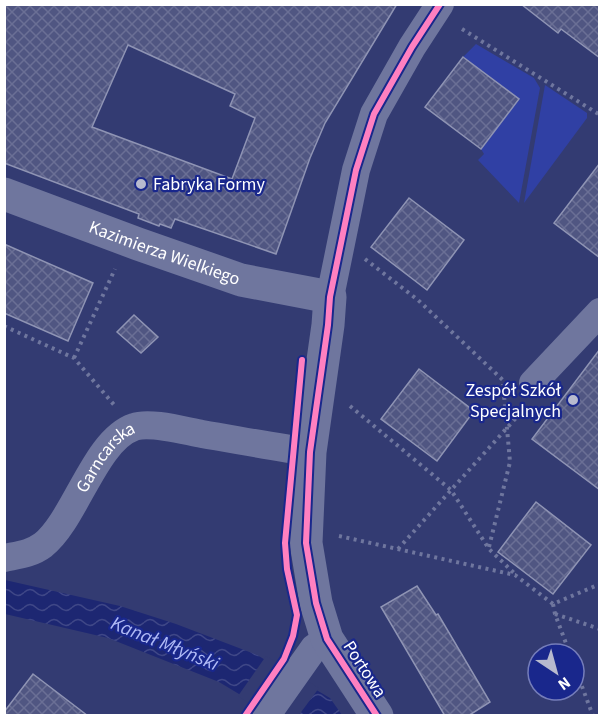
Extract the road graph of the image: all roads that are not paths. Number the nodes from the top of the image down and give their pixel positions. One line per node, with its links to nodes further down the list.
1 (440, 4): 3 (street)
2 (4, 194): 3 (street, Kazimierza Wielkiego)
3 (330, 297): 6 (street, Portowa)
4 (600, 312): 5 (street)
5 (531, 393)
6 (310, 452): 7 (street, Garncarska); 8 (street, Portowa)
7 (4, 558)
8 (327, 639): 9 (street); 10 (street, Portowa)
9 (266, 716)
10 (377, 716)

